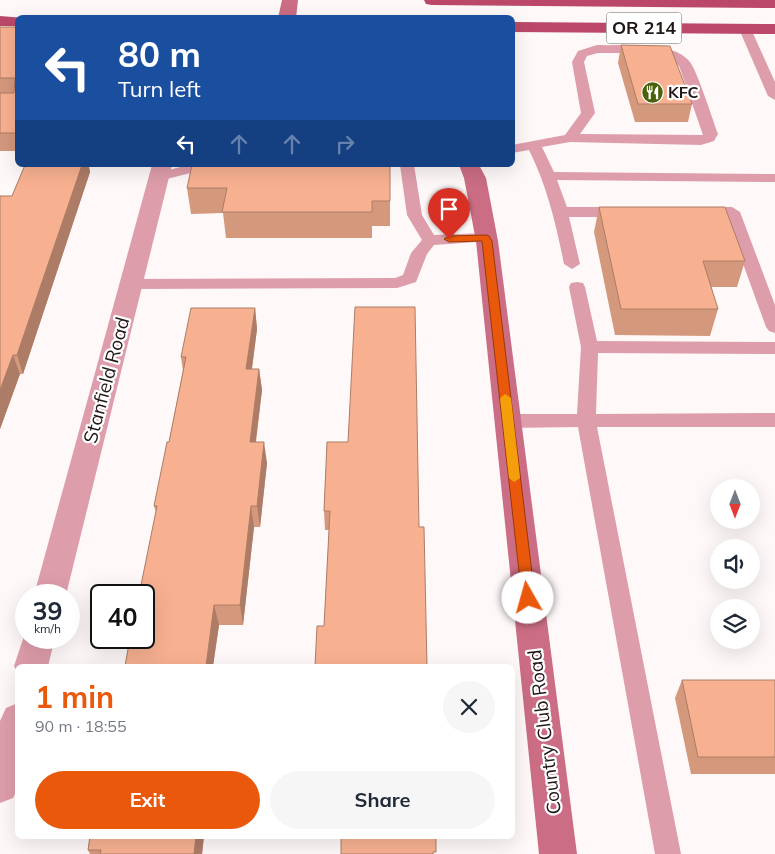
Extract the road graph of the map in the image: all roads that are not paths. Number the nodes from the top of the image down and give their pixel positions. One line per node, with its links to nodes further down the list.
1 (290, 0): 5 (street)
2 (432, 0): 3 (main road, OR 214)
3 (594, 1): 4 (main road, OR 214)
4 (774, 2)
5 (288, 15)
6 (0, 21): 7 (main road)
7 (15, 21)
8 (515, 27): 9 (main road, OR 214)
9 (745, 29): 10 (main road, OR 214); 11 (lane)
10 (775, 30)
11 (775, 96)
12 (570, 138): 12 (lane); 13 (lane)
13 (534, 145): 14 (lane); 19 (lane)
14 (515, 149)
15 (190, 167): 18 (lane)
16 (407, 167): 25 (lane)
17 (470, 167): 24 (street, Country Club Road)
18 (161, 171): 27 (street, Stanfield Road)
19 (550, 176): 20 (lane); 21 (lane)
20 (775, 178)
21 (562, 212): 22 (lane); 26 (lane)
22 (638, 212)
23 (685, 212): 29 (lane)
24 (486, 238): 25 (lane); 33 (street, Country Club Road)
25 (430, 240): 27 (lane)
26 (572, 264)
27 (131, 284): 35 (street, Stanfield Road)
28 (577, 287): 30 (lane)
29 (775, 327)
30 (590, 347): 31 (lane); 34 (lane)
31 (775, 348)
32 (775, 420): 34 (lane)
33 (508, 421): 34 (lane); 40 (street, Country Club Road)
34 (586, 421): 41 (lane)
35 (53, 584)
36 (36, 649): 37 (street)
37 (32, 664)
38 (15, 730): 39 (street)
39 (0, 786)
40 (558, 854)
41 (668, 854)

